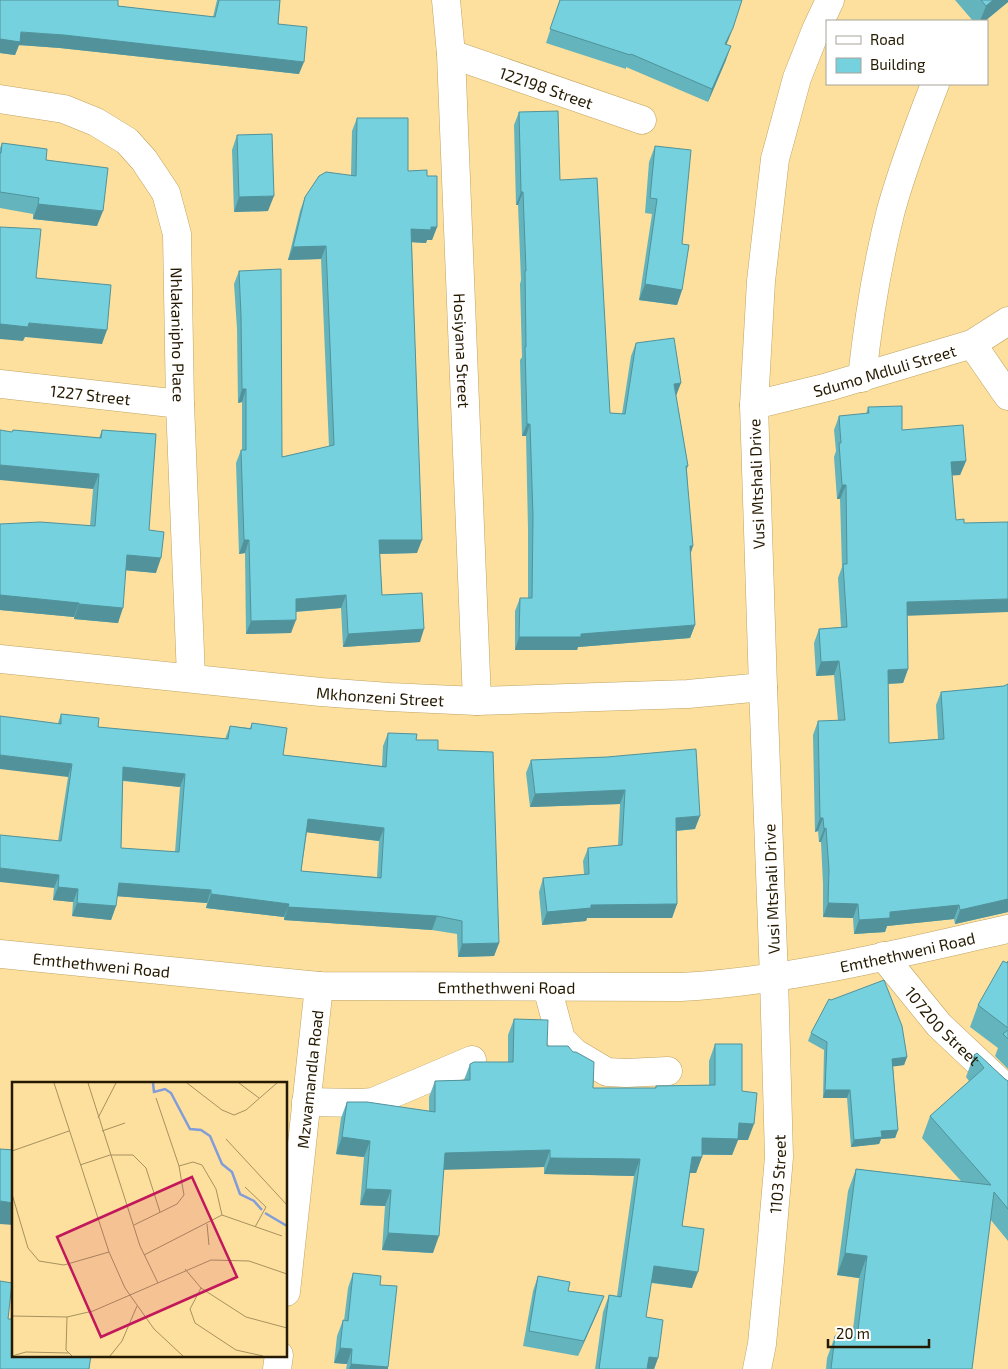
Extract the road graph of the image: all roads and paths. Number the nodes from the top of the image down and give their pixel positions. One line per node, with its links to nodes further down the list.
1 (446, 0): 3 (street, Hosiyana Street)
2 (830, 0): 13 (street, Vusi Mtshali Drive)
3 (451, 54): 6 (street, 122198 Street); 17 (street, Hosiyana Street)
4 (935, 85): 9 (street)
5 (0, 98): 12 (street, Nhlakanipho Place)
6 (642, 120)
7 (1008, 321): 8 (street, Sdumo Mdluli Street)
8 (972, 344): 9 (street, Sdumo Mdluli Street); 11 (street)
9 (862, 378): 13 (street, Sdumo Mdluli Street)
10 (0, 384): 12 (street, 1227 Street)
11 (1008, 396)
12 (180, 404): 15 (street, Nhlakanipho Place)
13 (754, 405): 16 (street, Vusi Mtshali Drive)
14 (0, 658): 15 (street, Mkhonzeni Street)
15 (191, 677): 17 (street, Mkhonzeni Street)
16 (762, 687): 17 (street, Mkhonzeni Street); 21 (street, Vusi Mtshali Drive)
17 (477, 701)
18 (1008, 929): 20 (street, Emthethweni Road)
19 (0, 954): 22 (street, Emthethweni Road)
20 (883, 956): 21 (street, Emthethweni Road); 26 (street, 107200 Street)
21 (774, 978): 23 (street, Emthethweni Road); 31 (street, 1103 Street)
22 (319, 986): 23 (street, Emthethweni Road); 27 (street, Mzwamandla Road)
23 (547, 987): 25 (street)
24 (472, 1060): 27 (street)
25 (668, 1071)
26 (1008, 1090)
27 (306, 1102): 28 (street, Mzwamandla Road)
28 (288, 1273)
29 (280, 1356): 30 (street)
30 (277, 1369)
31 (757, 1369)

